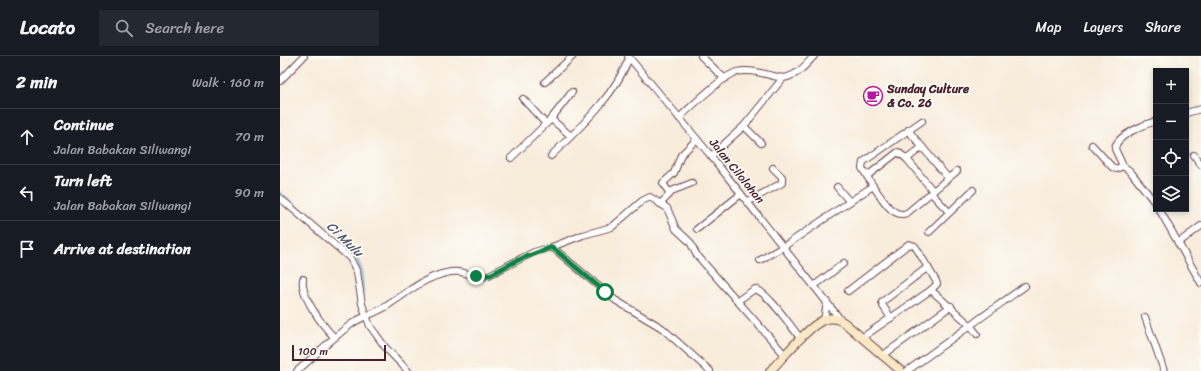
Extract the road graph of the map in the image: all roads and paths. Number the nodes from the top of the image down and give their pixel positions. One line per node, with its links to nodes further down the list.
1 (304, 56): 8 (street)
2 (573, 56): 9 (street)
3 (701, 56): 7 (street)
4 (814, 56): 6 (street)
5 (628, 57): 14 (street, Jalan Cilolohan); 20 (street)
6 (783, 78): 7 (street); 18 (street)
7 (724, 79): 14 (street)
8 (280, 81)
9 (545, 82)
10 (572, 92): 15 (street)
11 (523, 99): 15 (street)
12 (1201, 109): 13 (street)
13 (1189, 112)
14 (679, 118): 21 (street, Jalan Cilolohan)
15 (548, 121): 20 (street); 28 (street)
16 (922, 121): 19 (street)
17 (1153, 122): 31 (street)
18 (744, 126): 22 (street); 27 (street)
19 (908, 130): 24 (street); 34 (street)
20 (571, 136): 26 (street)
21 (697, 139): 27 (street, Jalan Cilolohan); 40 (street)
22 (761, 143)
23 (1092, 145): 31 (street)
24 (922, 147): 29 (street); 35 (street)
25 (1194, 155): 30 (street)
26 (551, 156)
27 (711, 156): 42 (street, Jalan Cilolohan)
28 (511, 158)
29 (907, 159): 34 (street); 41 (street)
30 (1201, 165)
31 (1123, 166): 44 (street)
32 (773, 168): 46 (street)
33 (957, 171): 35 (street)
34 (867, 176): 37 (street)
35 (948, 178): 41 (street)
36 (692, 183): 40 (street)
37 (873, 186): 41 (street); 45 (street)
38 (837, 187): 45 (street)
39 (973, 190): 48 (street)
40 (669, 192): 47 (street)
41 (932, 192): 48 (street)
42 (741, 194): 46 (street, Jalan Cilolohan); 51 (street)
43 (280, 198): 68 (street)
44 (1153, 200)
45 (849, 201): 55 (street)
46 (747, 202): 55 (street, Jalan Cilolohan)
47 (660, 204): 54 (street); 65 (street)
48 (949, 212): 52 (street)
49 (1161, 212): 53 (street)
50 (1201, 226): 53 (street)
51 (697, 229)
52 (929, 232)
53 (1178, 242): 60 (street)
54 (552, 247): 68 (street); 82 (street)
55 (783, 247): 56 (street); 61 (street, Jalan Cilolohan)
56 (760, 260)
57 (844, 263): 61 (street)
58 (928, 267): 63 (street); 64 (street); 70 (street)
59 (303, 279): 75 (street)
60 (1201, 283)
61 (814, 286): 66 (street, Jalan Cilolohan)
62 (1025, 286): 73 (street)
63 (931, 290): 67 (street); 70 (street)
64 (848, 292)
65 (737, 301): 77 (street); 78 (street)
66 (828, 302): 71 (street, Jalan Cilolohan); 72 (street)
67 (951, 306): 73 (street); 79 (street)
68 (368, 316): 75 (street); 81 (street)
69 (1145, 317): 86 (street)
70 (891, 318): 76 (street)
71 (840, 319): 72 (street); 76 (street)
72 (824, 320): 77 (street)
73 (970, 325): 74 (street); 85 (street)
74 (977, 334)
75 (334, 337): 80 (street)
76 (863, 337): 79 (street)
77 (800, 339): 78 (street)
78 (785, 355): 83 (street)
79 (882, 356): 84 (street)
80 (297, 371)
81 (408, 371)
82 (710, 371)
83 (770, 371)
84 (901, 371)
85 (907, 371)
86 (1164, 371)

